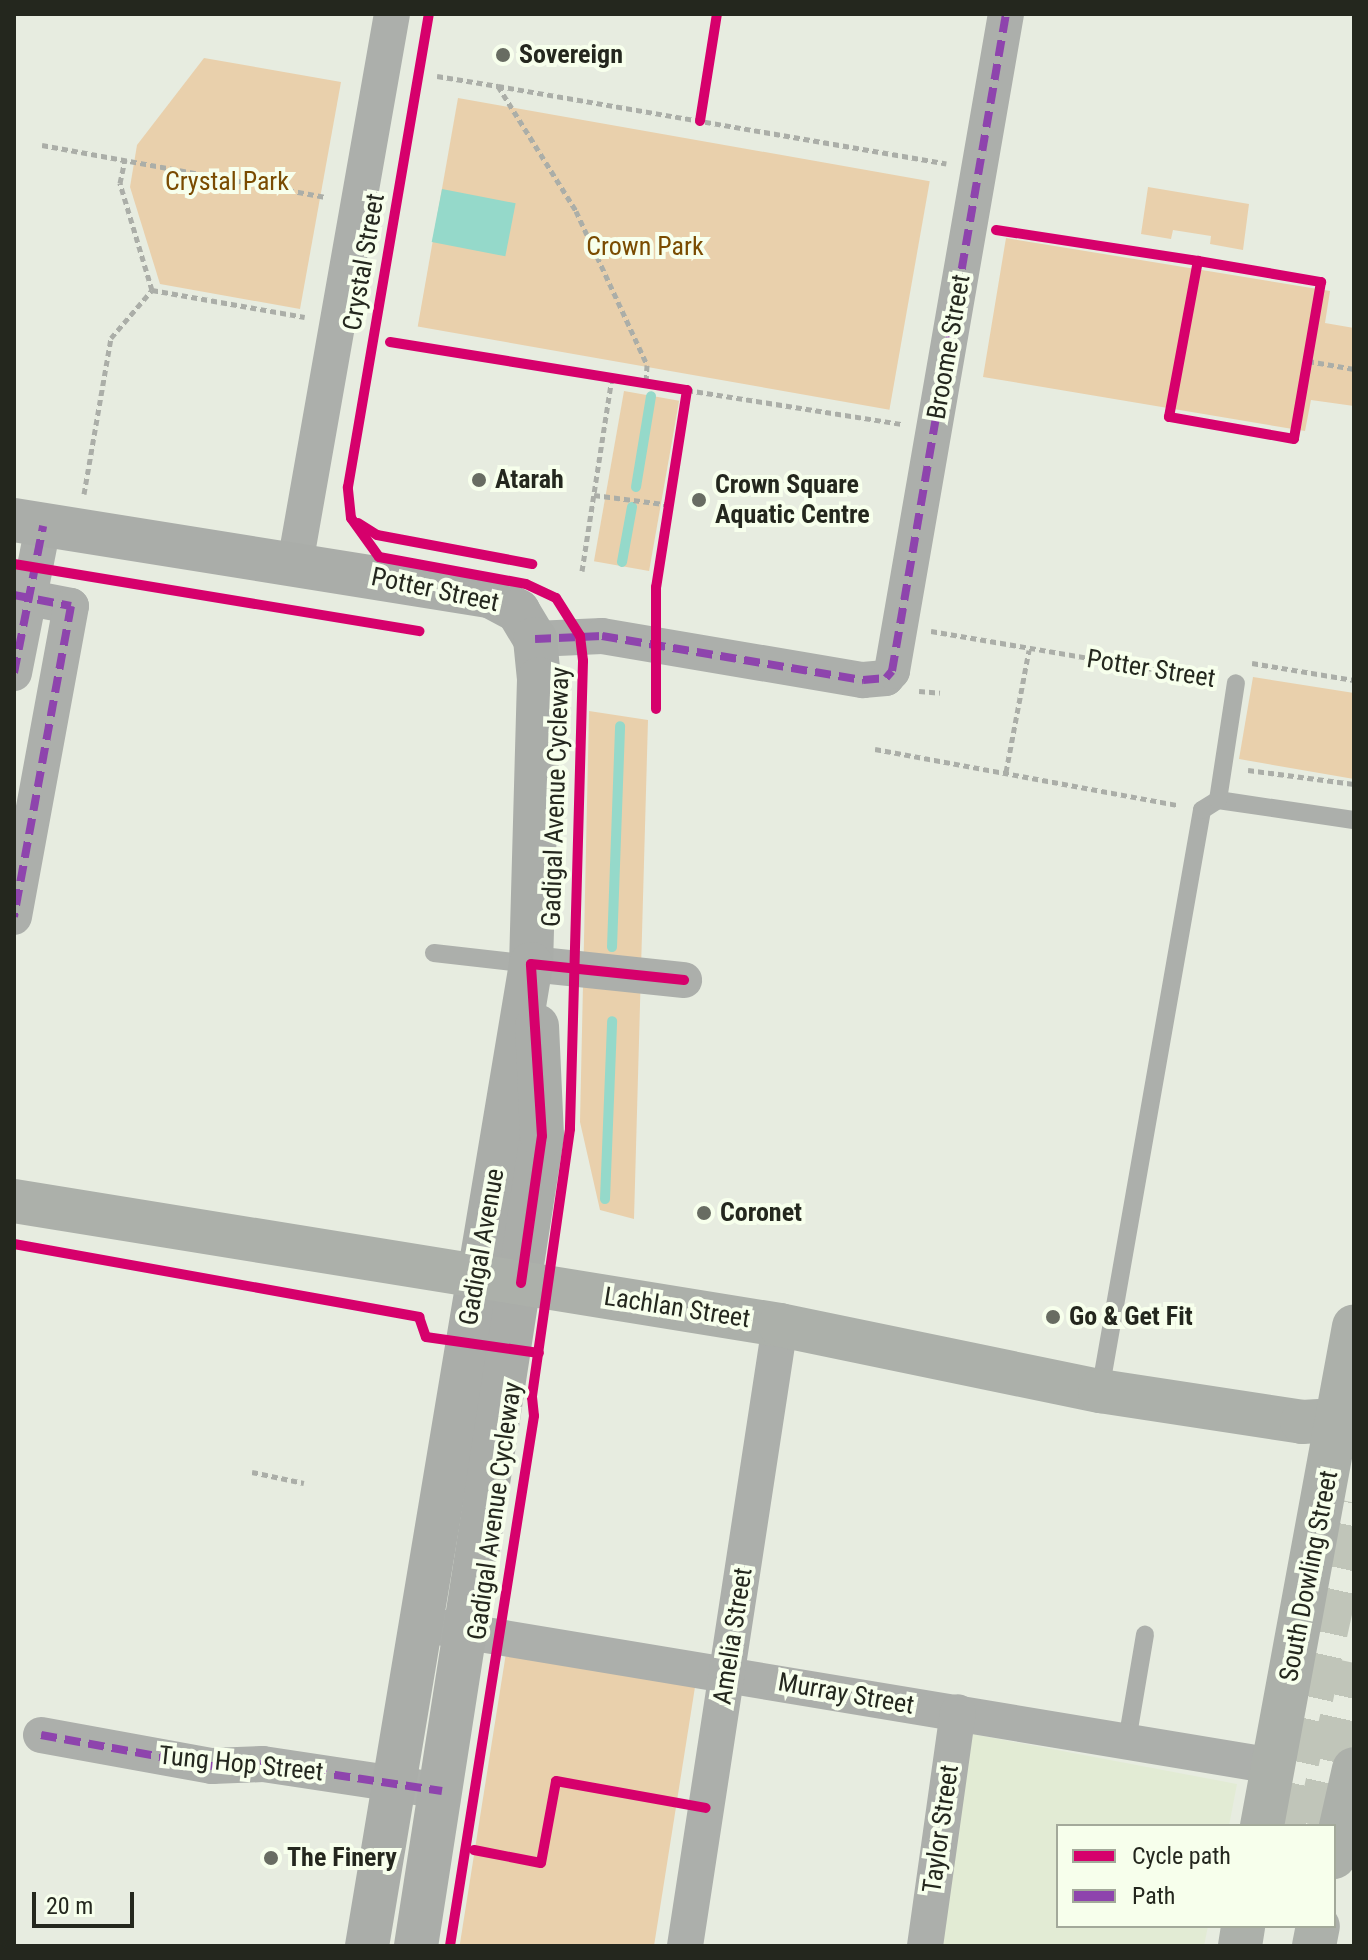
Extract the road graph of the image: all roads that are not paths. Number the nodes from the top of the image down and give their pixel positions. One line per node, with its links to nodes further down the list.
1 (392, 14): 4 (street, Crystal Street)
2 (1006, 14): 6 (street, Broome Street)
3 (28, 523): 4 (street, Potter Street); 5 (street)
4 (295, 564): 6 (street, Potter Street)
5 (22, 596): 7 (street); 11 (street)
6 (535, 639): 13 (street, Gadigal Avenue)
7 (14, 673)
8 (1236, 683): 9 (lane)
9 (1210, 805): 10 (lane); 20 (lane)
10 (1354, 820)
11 (14, 917)
12 (434, 953): 13 (lane)
13 (531, 964): 14 (street); 16 (street, Gadigal Avenue); 17 (street, Gadigal Avenue)
14 (684, 980)
15 (14, 1201): 16 (main road, Lachlan Street)
16 (478, 1275): 17 (main road, Lachlan Street); 22 (street, Gadigal Avenue)
17 (521, 1283): 18 (main road, Lachlan Street); 23 (street, Gadigal Avenue)
18 (780, 1325): 20 (main road, Lachlan Street); 25 (street, Amelia Street)
19 (1354, 1326): 21 (main road, South Dowling Street)
20 (1100, 1391): 21 (main road, Lachlan Street)
21 (1349, 1422): 29 (main road, South Dowling Street)
22 (418, 1623): 23 (street, Murray Street); 31 (street, Gadigal Avenue)
23 (466, 1631): 25 (street, Murray Street); 32 (street, Gadigal Avenue)
24 (1145, 1635): 28 (lane)
25 (727, 1673): 26 (street, Murray Street); 37 (street, Amelia Street)
26 (958, 1712): 28 (street, Murray Street); 38 (street, Taylor Street)
27 (41, 1735): 31 (street, Tung Hop Street)
28 (1127, 1741): 29 (street, Murray Street)
29 (1273, 1766): 33 (main road, South Dowling Street)
30 (1354, 1769): 34 (main road)
31 (394, 1783): 32 (street, Tung Hop Street); 35 (street, Gadigal Avenue)
32 (442, 1791): 36 (street, Gadigal Avenue)
33 (1262, 1824)
34 (1336, 1848)
35 (367, 1946)
36 (416, 1946)
37 (685, 1946)
38 (925, 1946)

